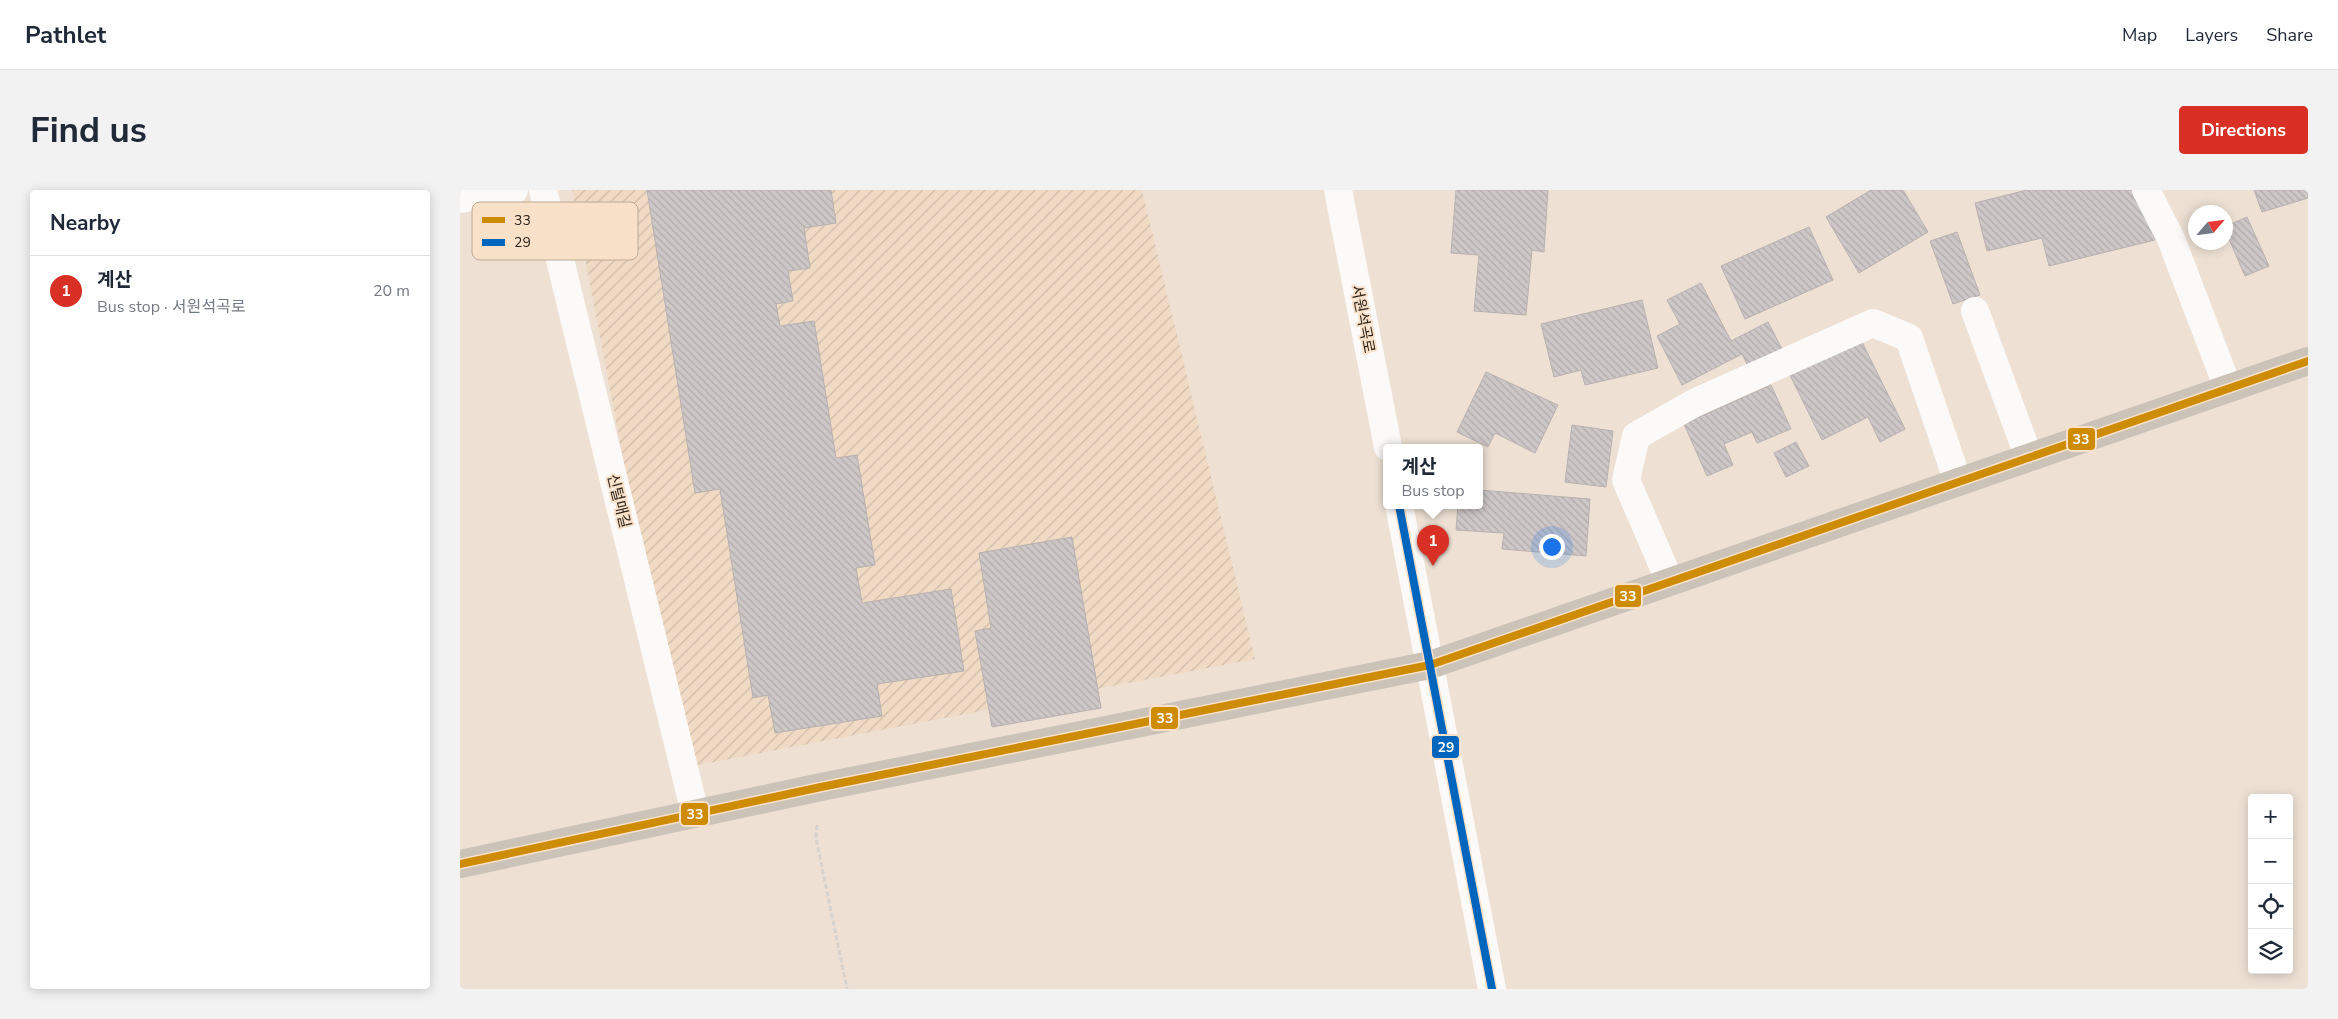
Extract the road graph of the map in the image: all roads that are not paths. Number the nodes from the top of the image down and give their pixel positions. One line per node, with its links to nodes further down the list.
1 (514, 190): 4 (street)
2 (1338, 190): 9 (street, 서원석곡로)
3 (2146, 190): 8 (street)
4 (460, 199)
5 (560, 260): 15 (street, 신털매길)
6 (1975, 312): 10 (street)
7 (2308, 361): 8 (main road)
8 (2228, 388): 10 (main road)
9 (1387, 444)
10 (2029, 458): 11 (main road)
11 (1958, 482): 13 (main road); 13 (street)
12 (1400, 509): 14 (street)
13 (1670, 582): 14 (main road)
14 (1430, 665): 15 (main road); 17 (street)
15 (695, 813): 16 (main road)
16 (460, 864)
17 (1492, 989)

